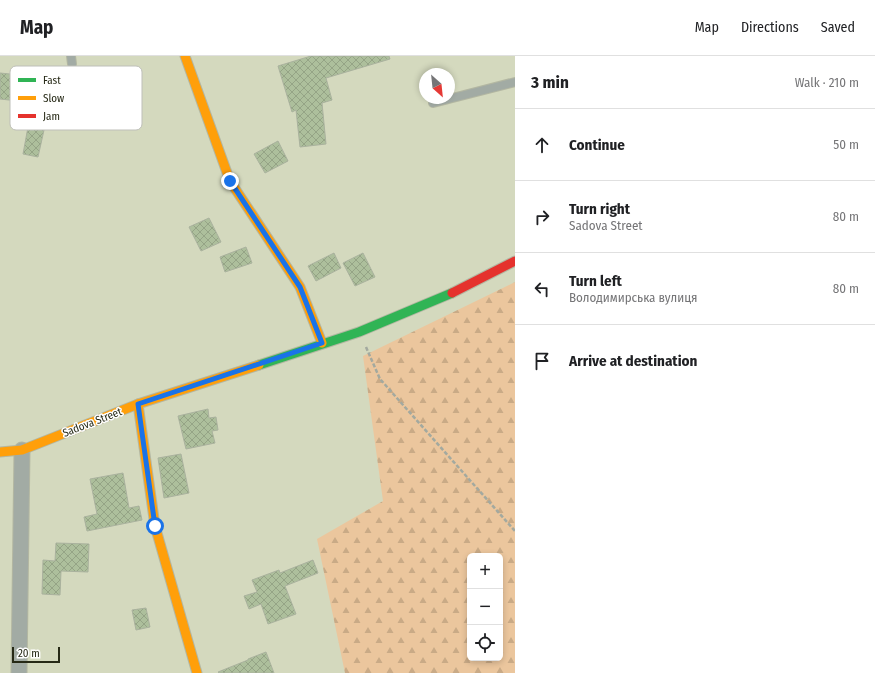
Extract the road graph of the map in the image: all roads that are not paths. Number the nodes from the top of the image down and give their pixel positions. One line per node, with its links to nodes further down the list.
1 (186, 56): 5 (street)
2 (515, 82): 3 (lane)
3 (455, 97)
4 (515, 261): 5 (street, Sadova Street)
5 (322, 343): 6 (street, Sadova Street)
6 (138, 404): 7 (street, Sadova Street); 10 (street)
7 (22, 450): 8 (street, Sadova Street); 9 (street)
8 (0, 452)
9 (19, 673)
10 (197, 673)

